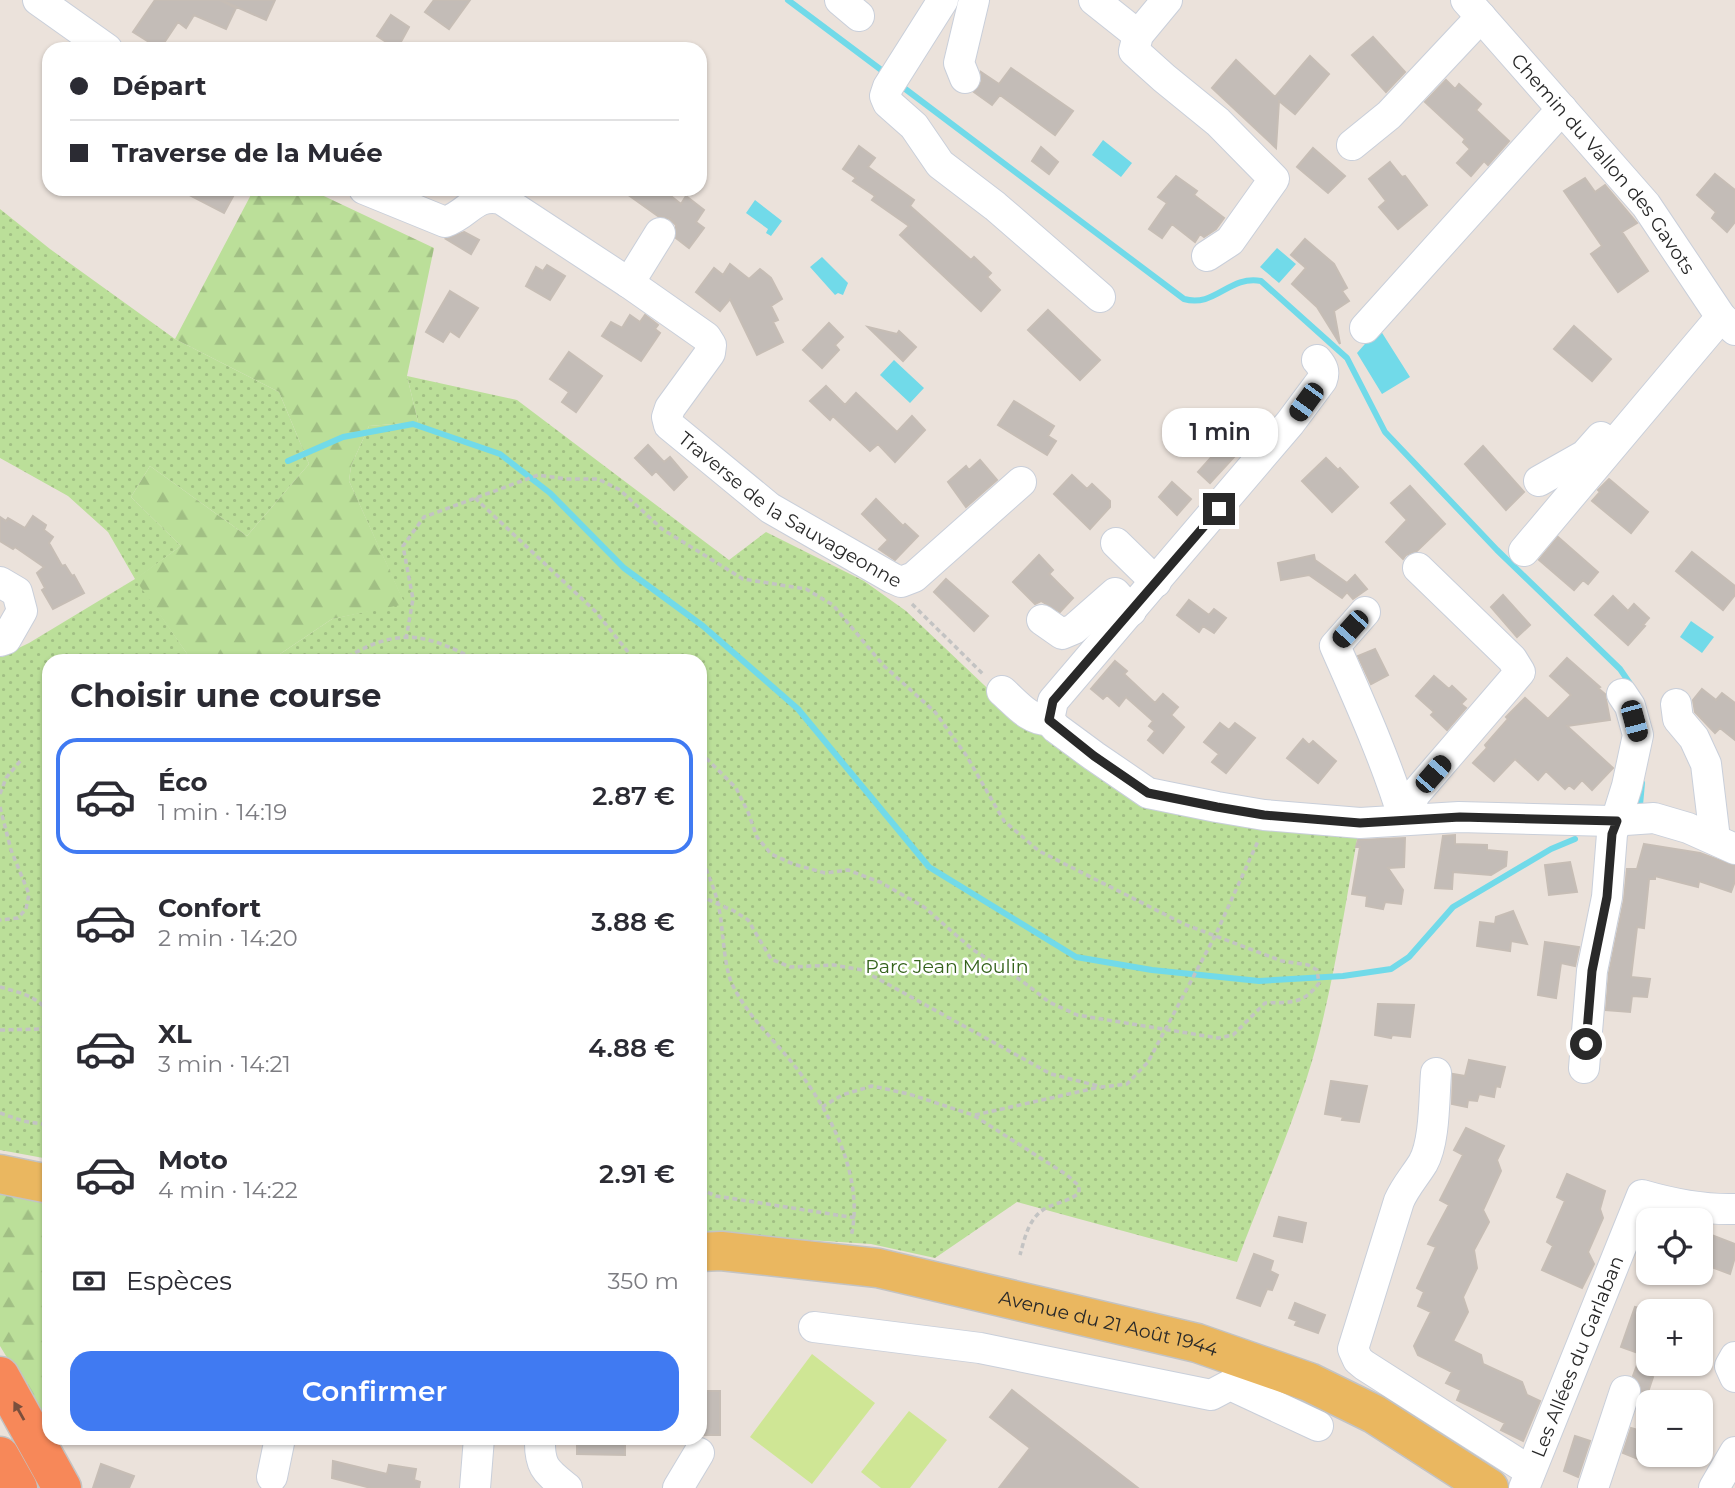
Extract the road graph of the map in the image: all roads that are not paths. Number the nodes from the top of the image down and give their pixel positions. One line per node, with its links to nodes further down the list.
1 (38, 0): 8 (street)
2 (943, 0): 16 (street)
3 (974, 0): 9 (street)
4 (1094, 0): 7 (street)
5 (1167, 0): 7 (street)
6 (1474, 9): 10 (street, Chemin du Vallon des Gavots); 11 (street)
7 (1139, 35): 14 (street)
8 (97, 42)
9 (965, 78)
10 (1562, 109): 17 (street, Chemin du Vallon des Gavots); 18 (street)
11 (1352, 145)
12 (381, 196): 15 (street, Traverse de la Sauvageonne)
13 (660, 233): 15 (street)
14 (1207, 256)
15 (629, 283): 21 (street, Traverse de la Sauvageonne)
16 (1100, 297)
17 (1723, 318): 20 (street); 23 (street)
18 (1365, 327)
19 (1317, 360): 26 (street)
20 (1539, 481)
21 (1021, 482)
22 (1115, 543): 26 (street)
23 (1524, 551)
24 (1418, 568): 35 (street)
25 (0, 582): 30 (street)
26 (1156, 582): 27 (street)
27 (1131, 611): 29 (street); 34 (street)
28 (1365, 612): 35 (street)
29 (1042, 620)
30 (0, 641)
31 (1002, 691): 34 (street)
32 (1622, 694): 36 (street)
33 (1676, 704): 37 (street)
34 (1049, 720): 35 (street)
35 (1404, 820): 36 (street)
36 (1617, 821): 37 (street); 38 (street)
37 (1725, 844)
38 (1584, 1068)
39 (1436, 1073): 46 (street)
40 (0, 1174): 41 (main road)
41 (42, 1183)
42 (1735, 1209): 58 (street, Les Allées du Garlaban)
43 (707, 1252): 50 (main road, Avenue du 21 Août 1944)
44 (814, 1327): 50 (street)
45 (1735, 1357): 48 (street)
46 (1358, 1360): 50 (street); 58 (street)
47 (0, 1376): 60 (highway, one-way to 47)
48 (1735, 1377)
49 (1625, 1391): 65 (street)
50 (1329, 1412): 64 (main road, Avenue du 21 Août 1944)
51 (279, 1445): 57 (street)
52 (478, 1445): 61 (street)
53 (540, 1445): 62 (street)
54 (1735, 1452): 66 (street)
55 (699, 1453): 63 (street)
56 (0, 1456): 59 (highway)
57 (272, 1477)
58 (1527, 1480)
59 (18, 1488)
60 (62, 1488)
61 (475, 1488)
62 (567, 1488)
63 (678, 1488)
64 (1489, 1488)
65 (1593, 1488)
66 (1714, 1488)

